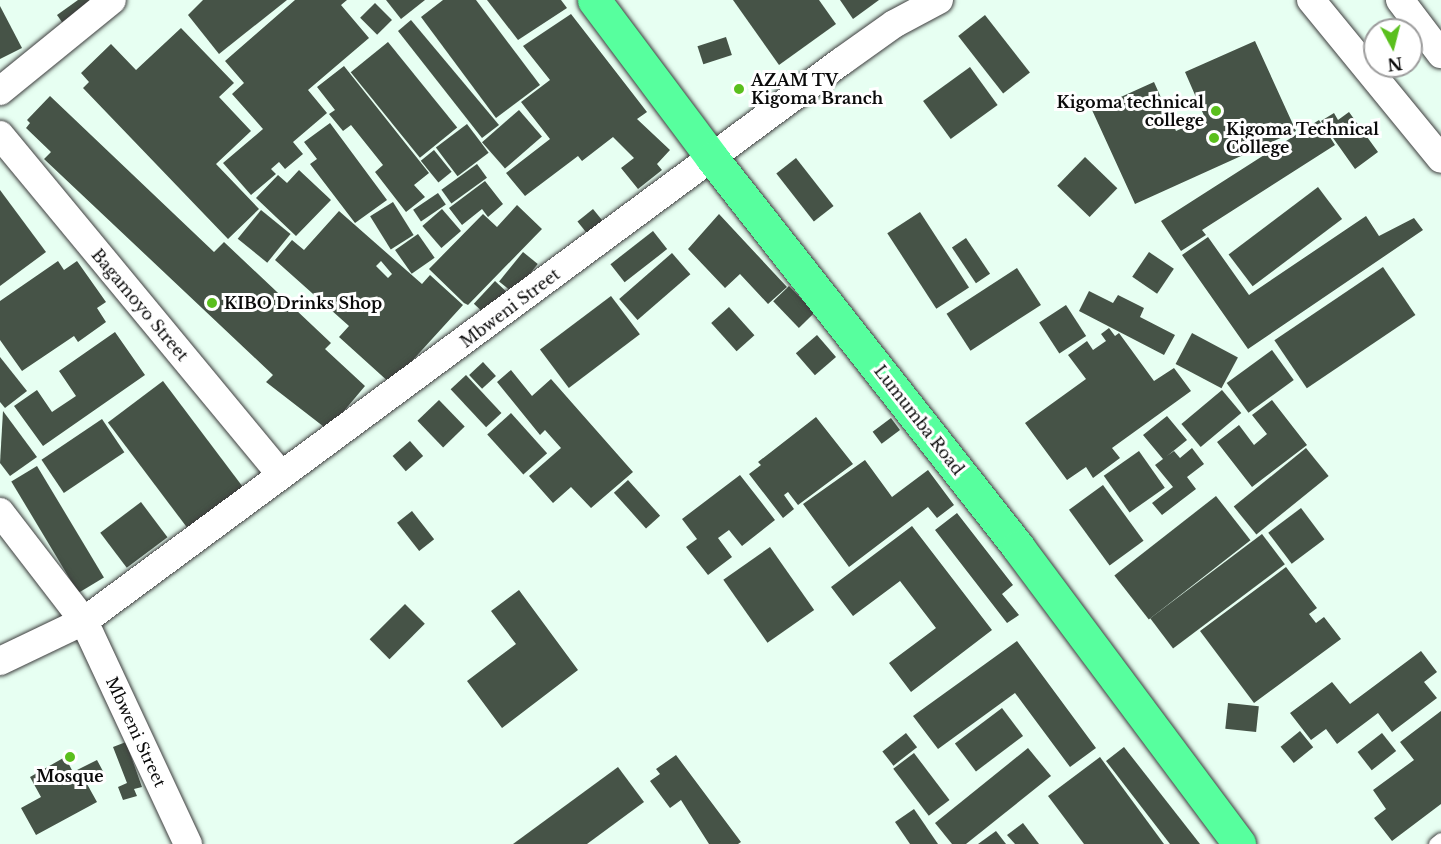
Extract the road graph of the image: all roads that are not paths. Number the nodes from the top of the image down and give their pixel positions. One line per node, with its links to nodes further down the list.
1 (112, 0): 7 (street)
2 (594, 0): 9 (main road, Lumumba Road)
3 (939, 0): 9 (street, Mbweni Street)
4 (1311, 0): 10 (street)
5 (1400, 0): 6 (street)
6 (1441, 54)
7 (0, 91)
8 (0, 135): 11 (street, Bagamoyo Street)
9 (712, 158): 11 (street, Mbweni Street); 17 (main road, Lumumba Road)
10 (1441, 159)
11 (281, 474): 13 (street, Mbweni Street)
12 (0, 512): 13 (street)
13 (84, 621): 14 (street, Mbweni Street); 16 (street, Mbweni Street)
14 (0, 661)
15 (1441, 840): 18 (lane)
16 (188, 844)
17 (1239, 844)
18 (1436, 844)

